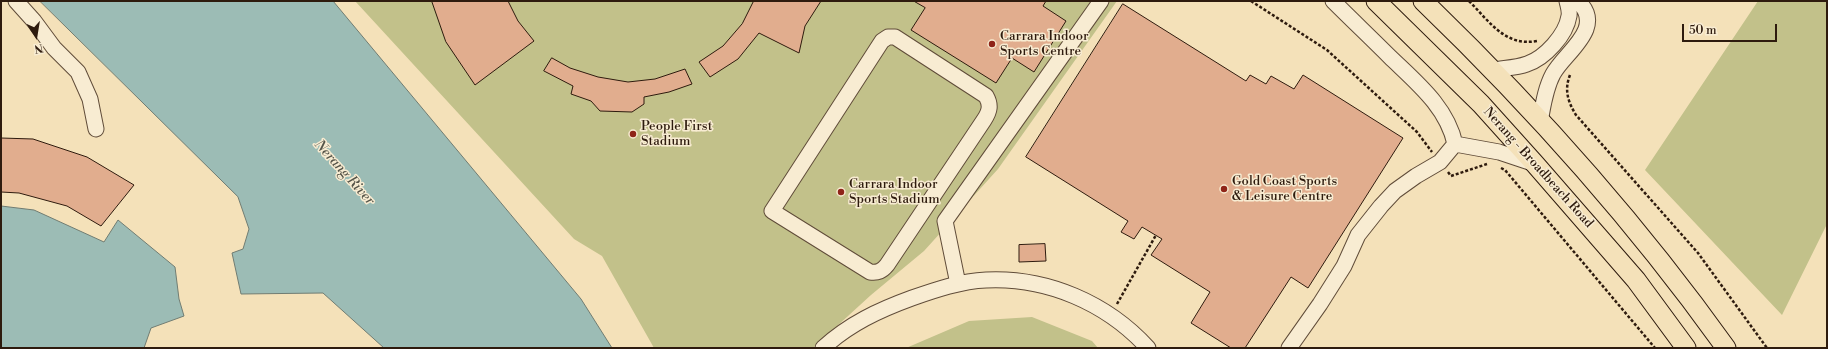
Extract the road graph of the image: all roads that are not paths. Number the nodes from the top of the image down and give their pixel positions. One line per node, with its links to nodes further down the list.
1 (16, 1): 10 (street)
2 (1101, 1): 14 (street)
3 (1333, 1): 11 (street)
4 (1376, 1): 12 (main road, Nerang - Broadbeach Road)
5 (1423, 1): 8 (main road)
6 (1567, 1): 8 (street)
7 (1578, 1): 9 (street)
8 (1492, 70): 9 (main road)
9 (1540, 122): 20 (main road)
10 (96, 129)
11 (1455, 144): 12 (street); 18 (street)
12 (1535, 164): 19 (main road, Nerang - Broadbeach Road)
13 (926, 206): 13 (street); 14 (street)
14 (945, 221): 15 (street)
15 (958, 284): 16 (street); 17 (street)
16 (823, 348)
17 (1148, 348)
18 (1289, 348)
19 (1686, 348)
20 (1726, 348)

